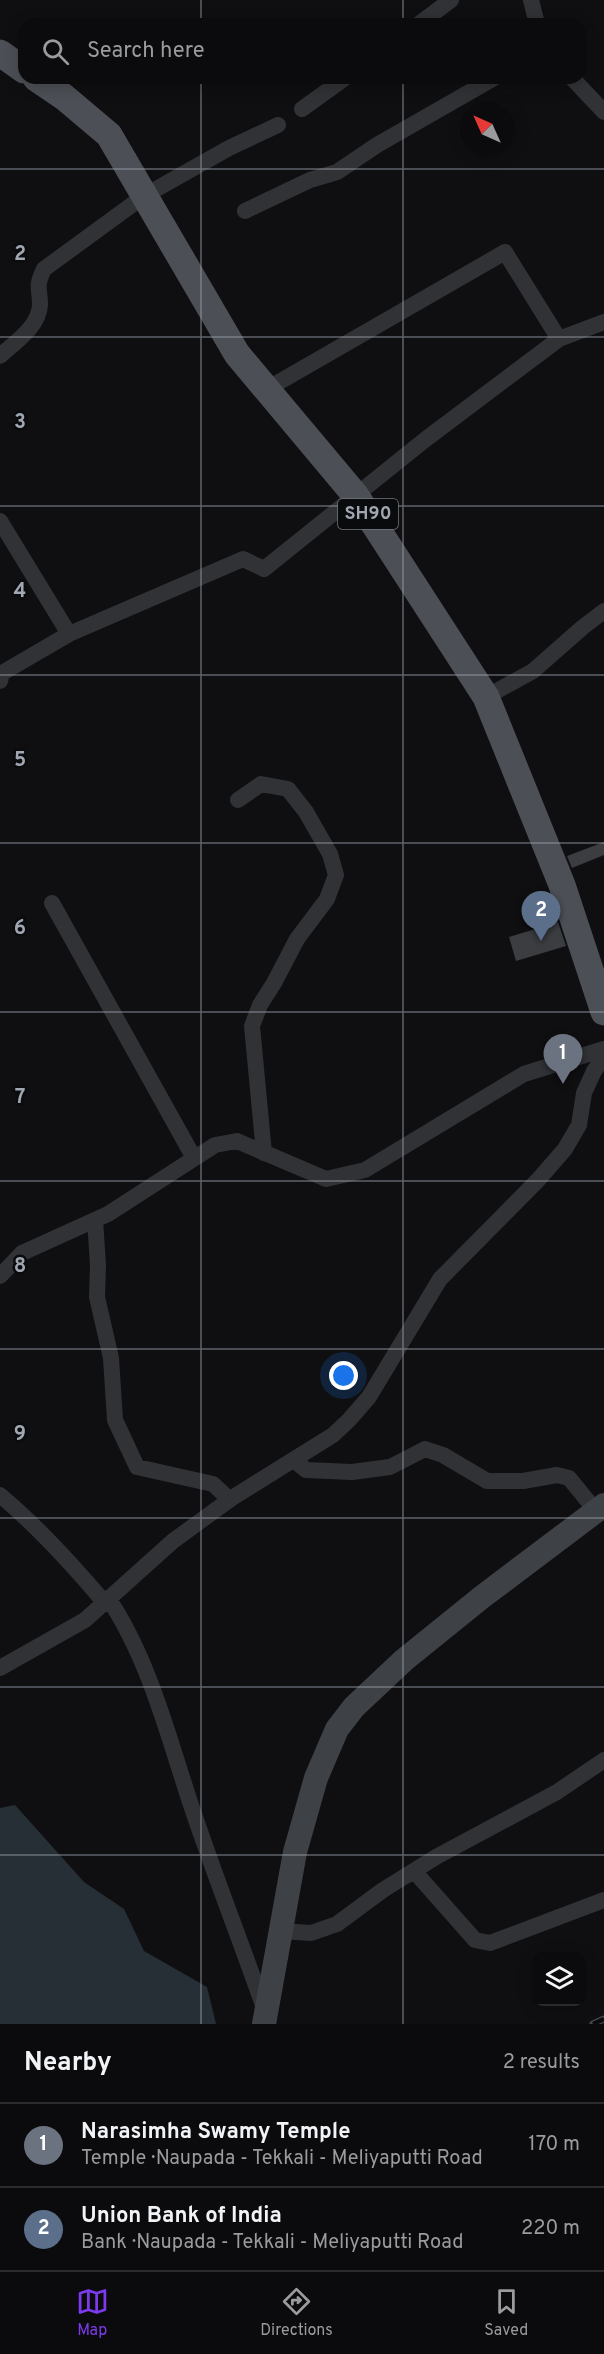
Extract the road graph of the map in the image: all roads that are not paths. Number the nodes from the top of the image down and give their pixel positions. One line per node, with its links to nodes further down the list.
1 (452, 0): 3 (street)
2 (531, 0): 4 (street)
3 (427, 18)
4 (536, 18)
5 (0, 53): 6 (main road)
6 (18, 65)
7 (45, 84): 14 (main road, SH90)
8 (337, 84): 11 (street)
9 (484, 84): 15 (street)
10 (578, 84): 12 (street)
11 (302, 109)
12 (604, 112)
13 (278, 125): 14 (street)
14 (144, 196): 18 (street); 19 (main road, SH90)
15 (245, 211)
16 (604, 322): 17 (street)
17 (559, 339): 19 (street); 20 (street)
18 (0, 356)
19 (267, 389): 20 (main road, SH90)
20 (356, 495): 23 (street); 25 (main road, SH90)
21 (0, 521): 23 (street)
22 (604, 611): 25 (street)
23 (69, 634): 24 (street)
24 (1, 676)
25 (486, 698): 28 (main road, SH90)
26 (238, 800): 31 (street)
27 (52, 903): 32 (street)
28 (604, 1012)
29 (604, 1049): 31 (street)
30 (604, 1057): 35 (street)
31 (264, 1153): 32 (street)
32 (194, 1158): 33 (street)
33 (95, 1220): 34 (street); 37 (street)
34 (0, 1276)
35 (294, 1460): 37 (street); 38 (street)
36 (0, 1495): 39 (street)
37 (230, 1500): 39 (street)
38 (600, 1508): 44 (main road)
39 (106, 1600): 40 (street); 45 (street)
40 (0, 1668)
41 (604, 1760): 42 (street)
42 (414, 1870): 43 (street); 44 (street)
43 (604, 1900)
44 (280, 1931): 45 (main road)
45 (265, 2019)

